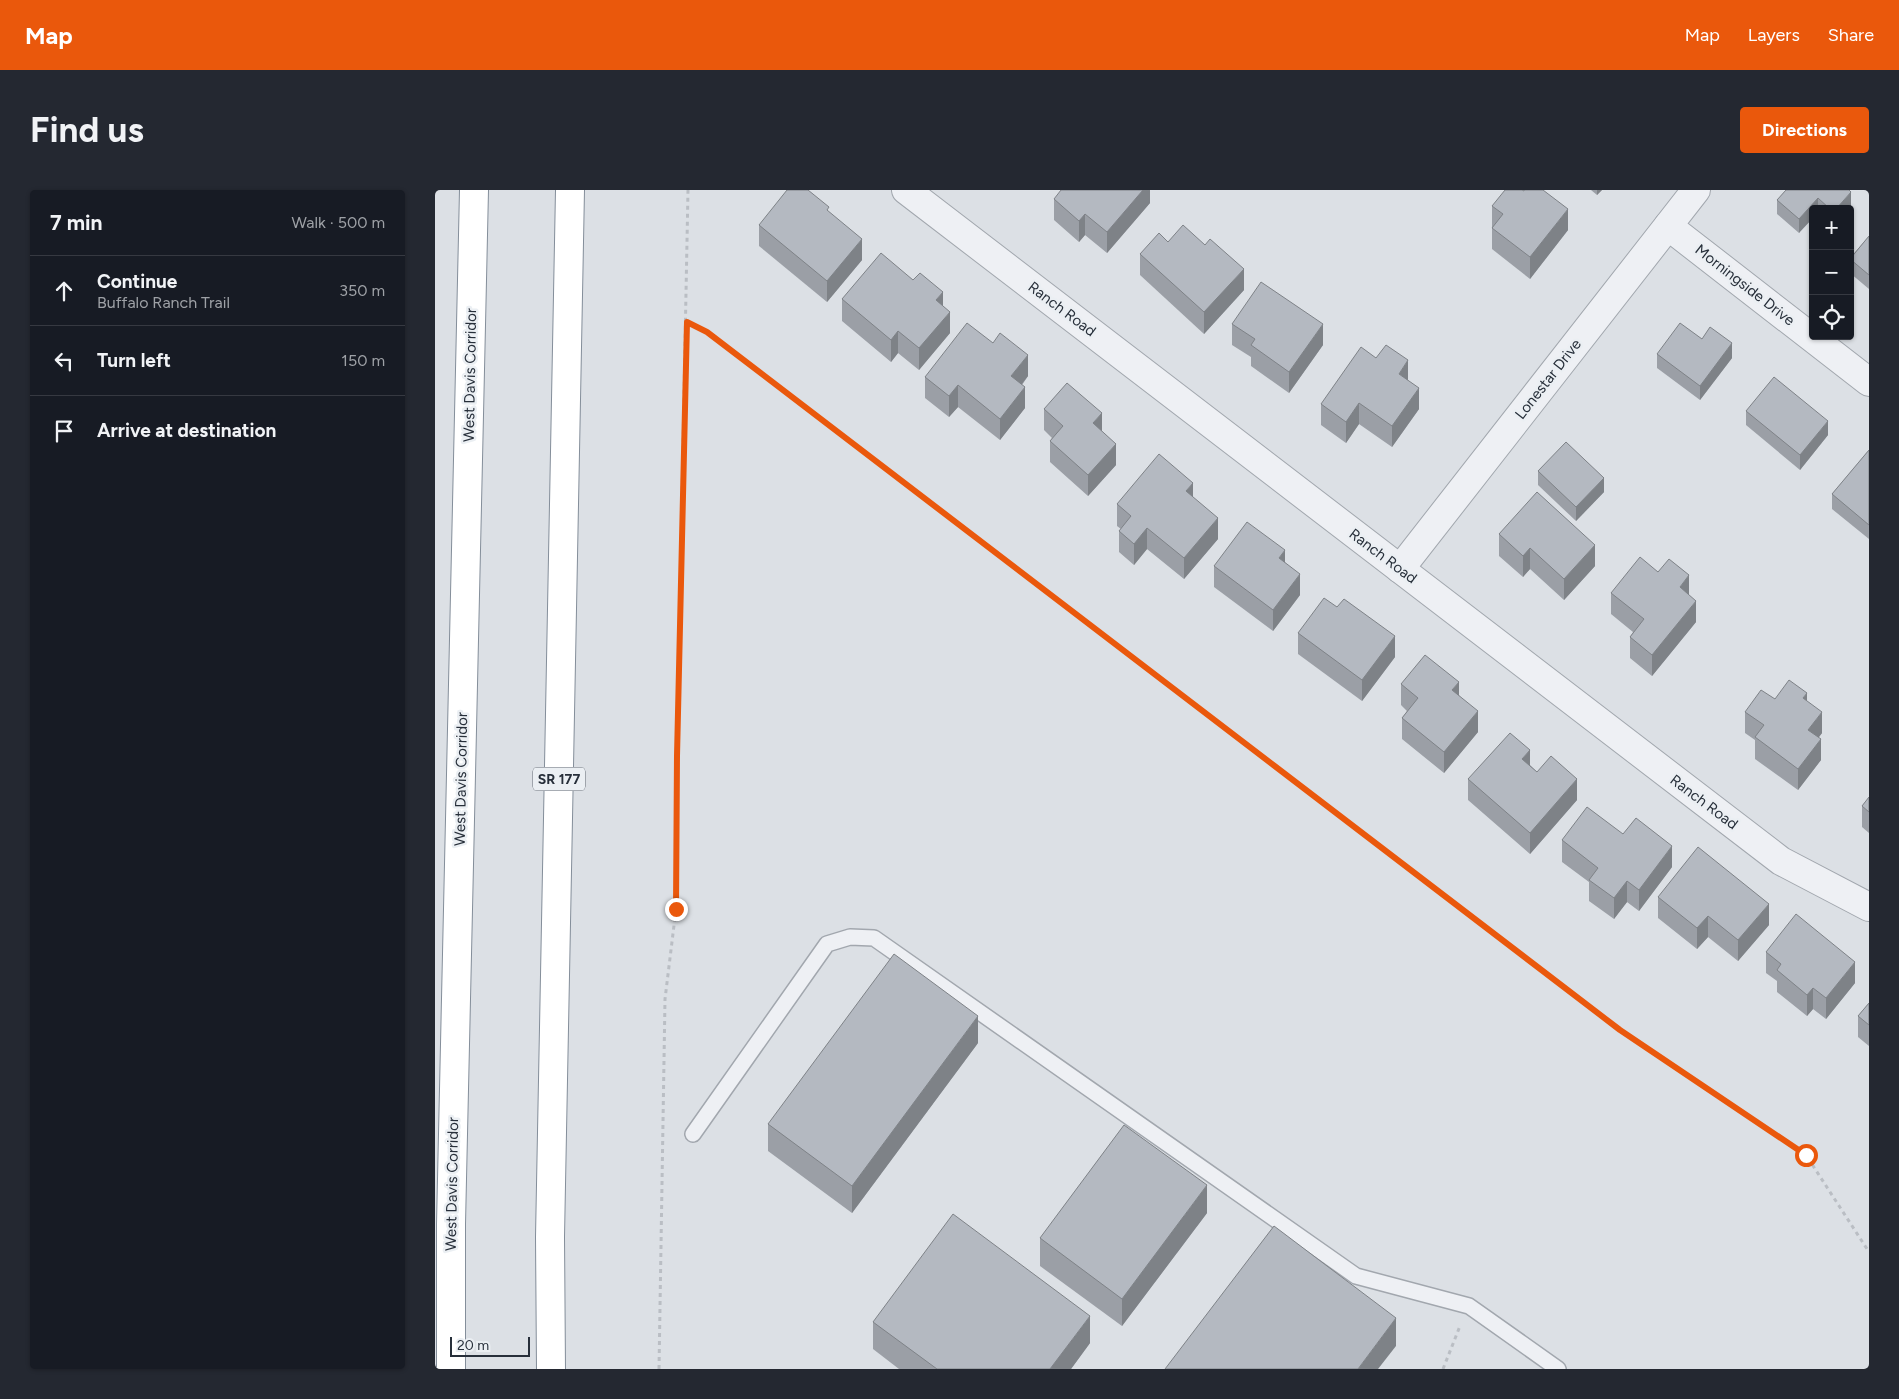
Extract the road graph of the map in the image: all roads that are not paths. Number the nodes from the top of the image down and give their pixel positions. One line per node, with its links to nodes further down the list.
1 (475, 190): 10 (highway, West Davis Corridor)
2 (570, 190): 11 (highway, SR 177)
3 (906, 190): 7 (street, Ranch Road)
4 (1696, 190): 5 (street, Lonestar Drive)
5 (1668, 226): 6 (street, Morningside Drive); 7 (street, Lonestar Drive)
6 (1869, 382)
7 (1400, 569): 8 (street, Ranch Road)
8 (1869, 907)
9 (693, 1134): 12 (lane)
10 (451, 1369)
11 (551, 1369)
12 (1557, 1369)

